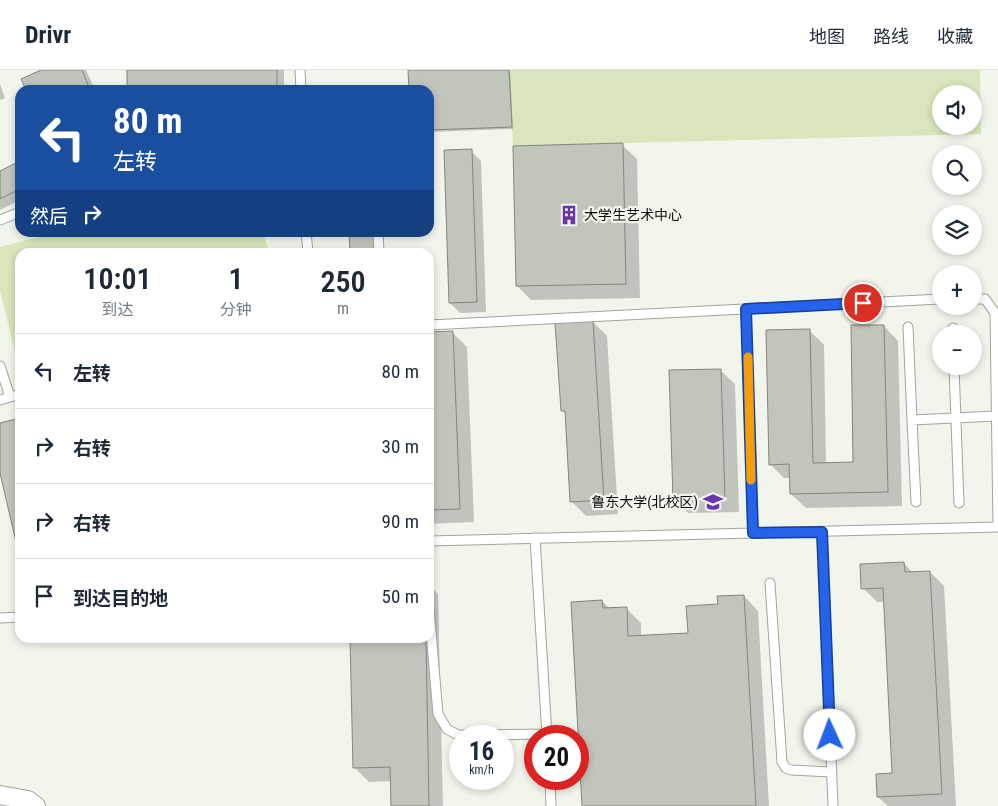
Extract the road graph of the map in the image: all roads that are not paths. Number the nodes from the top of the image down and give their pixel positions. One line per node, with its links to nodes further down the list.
1 (300, 70): 2 (lane)
2 (301, 85)
3 (15, 214): 4 (lane)
4 (0, 220)
5 (932, 299): 7 (lane)
6 (982, 299): 15 (lane)
7 (746, 309): 8 (lane); 22 (lane)
8 (434, 325)
9 (908, 327): 17 (lane)
10 (0, 366): 13 (lane)
11 (954, 375): 16 (lane)
12 (15, 395): 13 (lane)
13 (10, 396): 14 (lane)
14 (0, 400)
15 (996, 416): 16 (lane); 20 (lane)
16 (956, 418): 17 (lane); 19 (lane)
17 (912, 420): 18 (lane)
18 (916, 502)
19 (959, 503)
20 (998, 527): 21 (lane)
21 (822, 532): 22 (lane); 31 (lane)
22 (753, 533): 23 (lane)
23 (535, 538): 24 (lane); 29 (lane)
24 (434, 541)
25 (770, 583): 31 (lane)
26 (15, 617): 27 (lane)
27 (0, 618)
28 (432, 643): 30 (lane)
29 (546, 725)
30 (524, 735)
31 (831, 772): 36 (lane)
32 (550, 790): 35 (lane)
33 (0, 795): 34 (street)
34 (36, 806)
35 (551, 806)
36 (833, 806)

